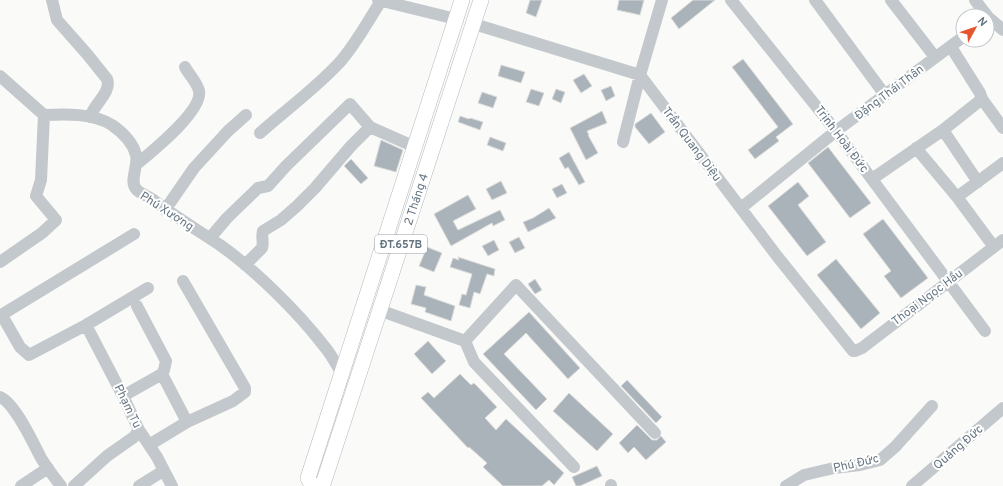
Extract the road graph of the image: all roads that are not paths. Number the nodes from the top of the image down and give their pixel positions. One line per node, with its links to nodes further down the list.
1 (52, 0): 23 (street)
2 (379, 0): 9 (street); 28 (street)
3 (462, 0): 9 (main road, 2 Tháng 4 / ĐT.657B)
4 (481, 0): 10 (main road, 2 Tháng 4 / ĐT.657B)
5 (662, 0): 17 (street)
6 (731, 0): 27 (street, Trịnh Hoài Đức)
7 (891, 0): 15 (street)
8 (820, 2): 19 (street)
9 (456, 19): 30 (main road, 2 Tháng 4 / ĐT.657B)
10 (474, 24): 17 (street); 48 (main road, 2 Tháng 4 / ĐT.657B)
11 (995, 24): 12 (street)
12 (1003, 30)
13 (955, 43): 14 (street, Đặng Thái Thân)
14 (950, 47): 15 (street, Đặng Thái Thân); 20 (street)
15 (935, 57): 19 (street, Đặng Thái Thân)
16 (184, 67): 33 (street)
17 (640, 75): 29 (street); 37 (street, Trần Quang Diệu)
18 (0, 76): 21 (street)
19 (885, 95): 27 (street, Đặng Thái Thân)
20 (982, 99): 25 (street); 26 (street)
21 (44, 115): 23 (street, Phú Xương); 42 (street)
22 (246, 115): 38 (street)
23 (90, 117): 33 (street, Phú Xương)
24 (370, 127): 30 (street); 40 (street); 43 (street)
25 (1003, 128)
26 (943, 130): 31 (street); 35 (street)
27 (836, 131): 34 (street, Trịnh Hoài Đức); 37 (street, Đặng Thái Thân)
28 (260, 132)
29 (623, 142)
30 (415, 147): 54 (main road, 2 Tháng 4 / ĐT.657B)
31 (916, 148): 34 (street); 36 (street)
32 (1003, 163): 35 (street)
33 (136, 164): 38 (street, Phú Xương)
34 (872, 179): 45 (street, Trịnh Hoài Đức)
35 (978, 182): 36 (street)
36 (957, 197): 41 (street)
37 (741, 208): 52 (street, Trần Quang Diệu)
38 (165, 210): 40 (street, Phú Xương)
39 (134, 234): 49 (street)
40 (210, 238): 43 (street, Phú Xương)
41 (998, 244): 45 (street, Thoại Ngọc Hầu)
42 (0, 262)
43 (244, 265): 54 (street, Phú Xương)
44 (183, 281): 59 (street)
45 (948, 281): 50 (street, Trịnh Hoài Đức); 52 (street, Thoại Ngọc Hầu)
46 (148, 288): 49 (street)
47 (137, 306): 53 (street)
48 (379, 310): 51 (street); 72 (main road, 2 Tháng 4 / ĐT.657B)
49 (86, 324): 55 (street, Phạm Tu)
50 (985, 331)
51 (465, 341): 61 (street); 63 (street)
52 (851, 350)
53 (162, 374): 55 (street); 59 (street)
54 (342, 374): 71 (main road, 2 Tháng 4 / ĐT.657B)
55 (123, 396): 60 (street, Phạm Tu)
56 (0, 397): 64 (street)
57 (932, 406): 73 (street, Phú Đức)
58 (1003, 408): 74 (street, Quảng Đức)
59 (187, 422): 62 (street)
60 (139, 430): 62 (street, Phạm Tu); 68 (street)
61 (655, 433)
62 (149, 445): 65 (street, Phạm Tu)
63 (574, 467)
64 (48, 468): 66 (street); 67 (street)
65 (163, 471): 69 (street); 70 (street, Phạm Tu)
66 (21, 486)
67 (61, 486)
68 (74, 486)
69 (139, 486)
70 (172, 486)
71 (312, 486)
72 (318, 486)
73 (786, 486)
74 (912, 486)

